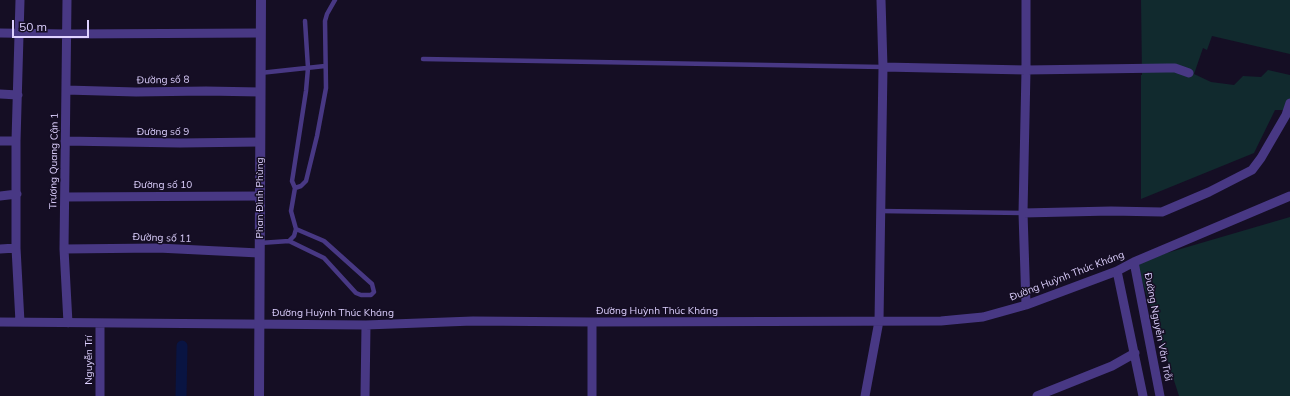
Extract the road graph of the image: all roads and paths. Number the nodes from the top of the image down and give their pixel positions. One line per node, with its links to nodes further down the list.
1 (20, 0): 9 (street)
2 (67, 0): 11 (street, Trương Quang Cận 1)
3 (261, 0): 10 (street, Phan Đình Phùng)
4 (335, 0): 13 (lane)
5 (881, 0): 14 (street)
6 (1026, 0): 16 (street)
7 (305, 21): 15 (lane)
8 (0, 33): 9 (street)
9 (19, 33): 11 (street); 22 (street)
10 (260, 33): 11 (street); 17 (street, Phan Đình Phùng)
11 (67, 34): 19 (street, Trương Quang Cận 1)
12 (423, 58): 14 (lane)
13 (326, 66): 15 (lane); 28 (lane)
14 (883, 67): 16 (street); 34 (street)
15 (308, 68): 17 (lane); 28 (lane)
16 (1026, 70): 18 (street); 35 (street)
17 (260, 73): 20 (street, Phan Đình Phùng)
18 (1189, 73)
19 (66, 90): 20 (street, Đường số 8); 26 (street, Trương Quang Cận 1)
20 (260, 92): 27 (street, Phan Đình Phùng)
21 (0, 94): 22 (street)
22 (18, 95): 25 (street)
23 (1290, 103): 35 (street)
24 (0, 141): 25 (street)
25 (16, 141): 29 (street)
26 (65, 141): 27 (street, Đường số 9); 33 (street, Trương Quang Cận 1)
27 (260, 142): 31 (street, Phan Đình Phùng)
28 (295, 188): 36 (lane)
29 (17, 194): 30 (street); 39 (street)
30 (0, 196)
31 (260, 196): 33 (street, Đường số 10); 38 (street, Phan Đình Phùng)
32 (1290, 196): 43 (street, Đường Huỳnh Thúc Kháng)
33 (65, 197): 41 (street, Trương Quang Cận 1)
34 (880, 211): 35 (lane); 46 (street)
35 (1024, 213): 45 (street)
36 (296, 229): 37 (lane); 37 (lane)
37 (289, 241): 38 (lane)
38 (260, 243): 42 (street, Phan Đình Phùng)
39 (16, 248): 40 (street); 48 (street)
40 (0, 249)
41 (64, 249): 42 (street, Đường số 11); 50 (street, Trương Quang Cận 1)
42 (259, 253): 52 (street, Phan Đình Phùng)
43 (1134, 262): 44 (street, Đường Huỳnh Thúc Kháng); 62 (street, Đường Nguyễn Văn Trỗi)
44 (1117, 271): 45 (street, Đường Huỳnh Thúc Kháng); 54 (street)
45 (1026, 305): 46 (street, Đường Huỳnh Thúc Kháng)
46 (879, 321): 49 (street, Đường Huỳnh Thúc Kháng); 59 (street)
47 (0, 322): 48 (street, Đường Huỳnh Thúc Kháng)
48 (20, 322): 50 (street, Đường Huỳnh Thúc Kháng)
49 (592, 322): 53 (street, Đường Huỳnh Thúc Kháng); 58 (street)
50 (68, 323): 51 (street, Đường Huỳnh Thúc Kháng)
51 (100, 324): 52 (street, Đường Huỳnh Thúc Kháng); 55 (street, Nguyễn Trí)
52 (259, 324): 53 (street, Đường Huỳnh Thúc Kháng); 56 (street, Phan Đình Phùng)
53 (366, 325): 57 (street)
54 (1135, 353): 60 (street); 61 (street)
55 (100, 396)
56 (260, 396)
57 (365, 396)
58 (592, 396)
59 (865, 396)
60 (1038, 396)
61 (1143, 396)
62 (1160, 396)

